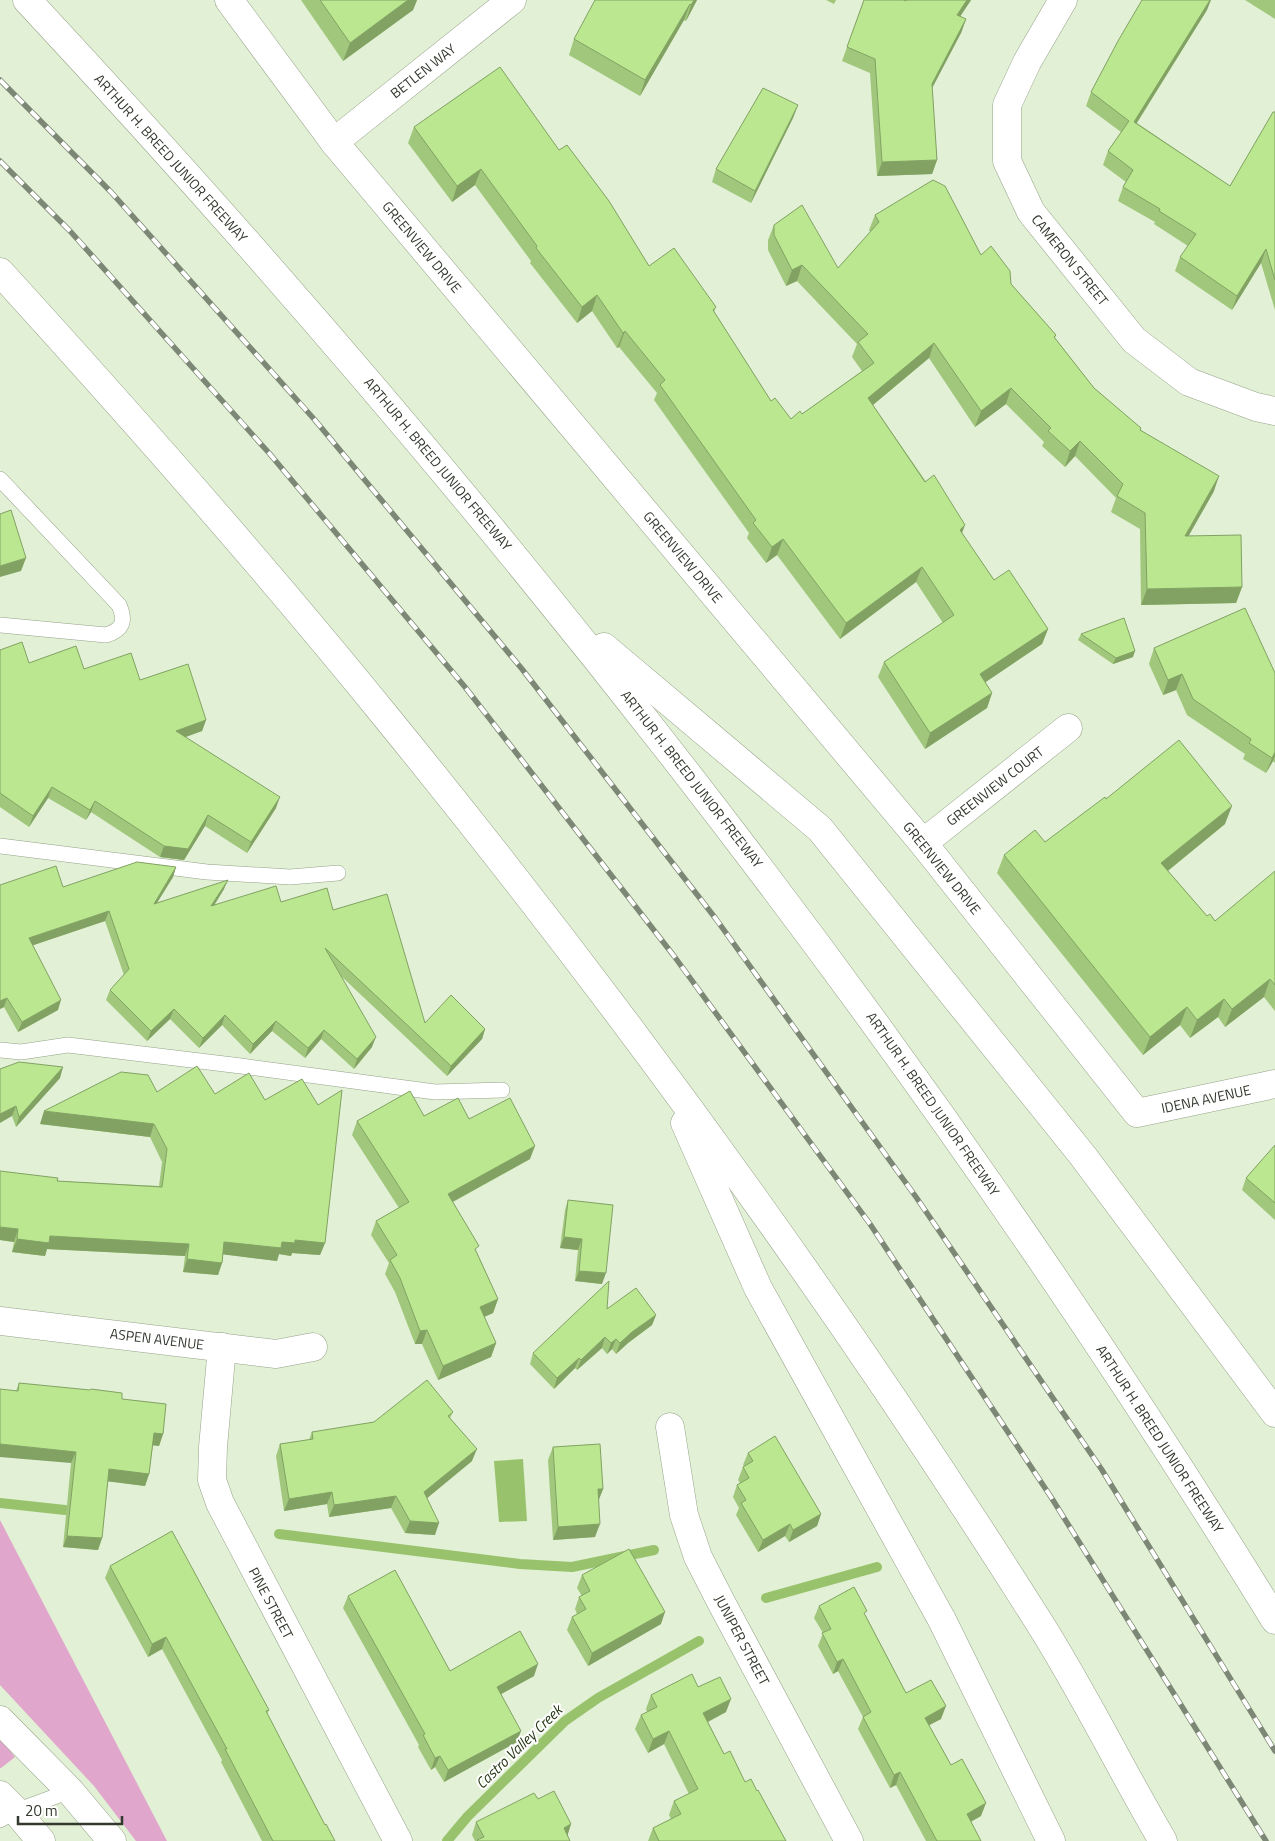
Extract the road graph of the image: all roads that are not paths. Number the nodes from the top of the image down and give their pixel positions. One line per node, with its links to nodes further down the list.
1 (27, 0): 9 (main road, ARTHUR H. BREED JUNIOR FREEWAY)
2 (229, 0): 5 (main road, GREENVIEW DRIVE)
3 (512, 0): 5 (main road, BETLEN WAY)
4 (1063, 0): 7 (main road, CAMERON STREET)
5 (334, 142): 12 (main road, GREENVIEW DRIVE)
6 (0, 272): 16 (main road)
7 (1275, 411)
8 (0, 479): 10 (lane)
9 (556, 606): 23 (main road); 25 (main road, ARTHUR H. BREED JUNIOR FREEWAY)
10 (0, 625)
11 (1068, 728): 12 (main road, GREENVIEW COURT)
12 (923, 843): 19 (main road, GREENVIEW DRIVE)
13 (0, 846): 14 (lane)
14 (338, 873)
15 (0, 1050): 18 (lane)
16 (662, 1072): 33 (main road); 34 (main road)
17 (1275, 1084): 19 (main road, IDENA AVENUE)
18 (502, 1090)
19 (1137, 1114)
20 (0, 1321): 21 (main road, ASPEN AVENUE)
21 (222, 1347): 22 (main road, ASPEN AVENUE); 31 (main road, PINE STREET)
22 (313, 1347)
23 (1275, 1414)
24 (670, 1427): 32 (main road, JUNIPER STREET)
25 (1275, 1620)
26 (0, 1720): 27 (main road)
27 (70, 1790): 28 (lane); 30 (main road)
28 (5, 1808): 29 (main road)
29 (41, 1841)
30 (112, 1841)
31 (398, 1841)
32 (849, 1841)
33 (1050, 1841)
34 (1164, 1841)

